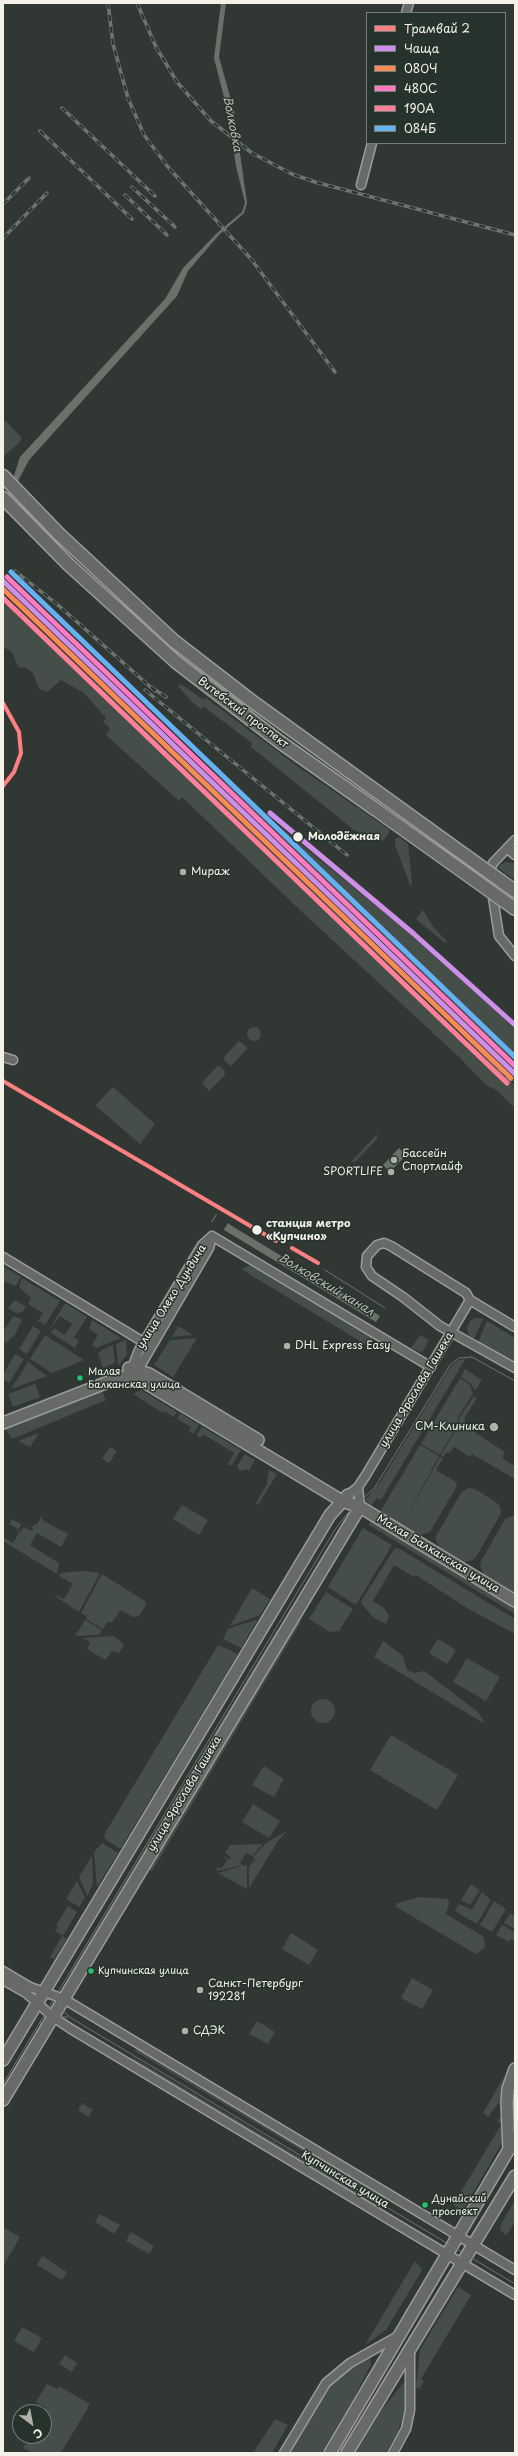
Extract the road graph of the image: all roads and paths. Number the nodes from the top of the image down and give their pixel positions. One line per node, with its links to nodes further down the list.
1 (372, 144): 2 (street)
2 (361, 185)
3 (4, 477): 8 (main road, Витебский проспект, bridge)
4 (3, 498): 9 (main road, Витебский проспект, bridge)
5 (515, 840): 6 (street)
6 (507, 848): 7 (street); 10 (street)
7 (515, 855)
8 (515, 891)
9 (515, 909)
10 (515, 956)
11 (3, 1057): 12 (street)
12 (13, 1060)
13 (3, 1256): 17 (street)
14 (468, 1297): 15 (street); 16 (street, улица Ярослава Гашека); 16 (street)
15 (515, 1327)
16 (451, 1333): 18 (street, улица Ярослава Гашека); 19 (street)
17 (147, 1344): 18 (street, улица Олеко Дундича); 20 (street, улица Олеко Дундича)
18 (431, 1367): 23 (street, улица Ярослава Гашека)
19 (515, 1368)
20 (135, 1371): 21 (street); 22 (street); 24 (street, Малая Балканская улица)
21 (3, 1416)
22 (3, 1423)
23 (358, 1487): 24 (street, улица Ярослава Гашека); 25 (street)
24 (345, 1498): 25 (street, Малая Балканская улица); 29 (street, улица Ярослава Гашека)
25 (360, 1507): 26 (street, Малая Балканская улица); 30 (street, улица Ярослава Гашека)
26 (515, 1601)
27 (3, 1971): 29 (street, Купчинская улица)
28 (3, 1980): 31 (street, Купчинская улица)
29 (44, 1992): 30 (street, Купчинская улица); 31 (street, улица Ярослава Гашека)
30 (64, 1999): 32 (street, улица Ярослава Гашека); 39 (street, Купчинская улица)
31 (37, 2004): 32 (street, Купчинская улица); 33 (street, улица Ярослава Гашека)
32 (53, 2017): 35 (street, улица Ярослава Гашека); 41 (street, Купчинская улица)
33 (3, 2060)
34 (515, 2068): 37 (street)
35 (3, 2100)
36 (515, 2140): 37 (street)
37 (509, 2150): 39 (street)
38 (515, 2176): 40 (street)
39 (458, 2235): 40 (street, Купчинская улица); 41 (street)
40 (474, 2245): 42 (street); 43 (street, Купчинская улица)
41 (447, 2255): 42 (street, Купчинская улица); 45 (street)
42 (462, 2264): 44 (street, Купчинская улица); 46 (street)
43 (515, 2270)
44 (515, 2296)
45 (401, 2335): 47 (street); 48 (street)
46 (410, 2348): 49 (street); 50 (street)
47 (284, 2453)
48 (330, 2453)
49 (347, 2453)
50 (393, 2453)

